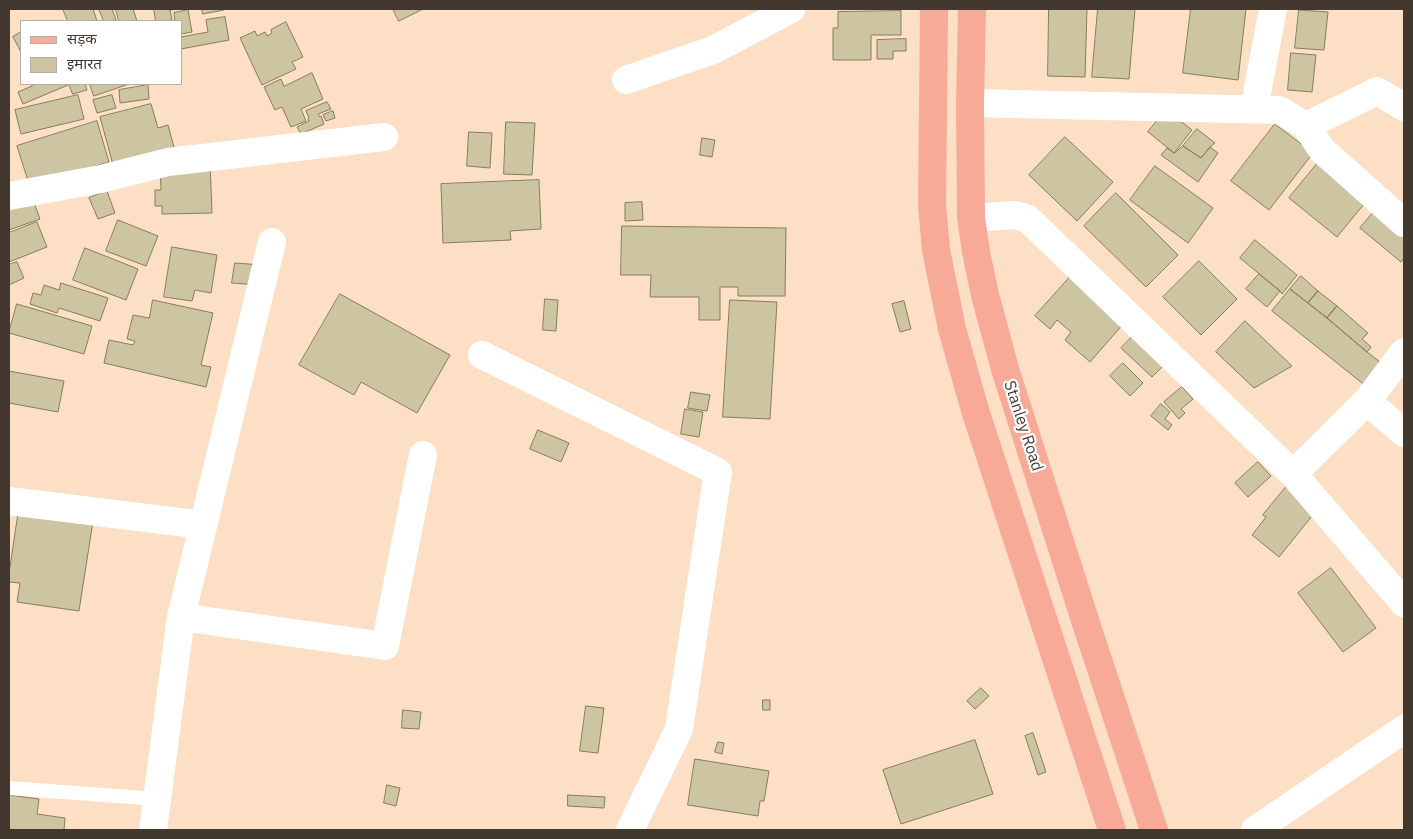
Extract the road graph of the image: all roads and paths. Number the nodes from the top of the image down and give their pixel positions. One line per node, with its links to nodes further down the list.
1 (791, 9): 5 (street)
2 (934, 9): 30 (main road)
3 (972, 9): 6 (main road, Stanley Road)
4 (1273, 9): 8 (street)
5 (626, 80)
6 (970, 104): 8 (street); 12 (main road, Stanley Road)
7 (1404, 107): 9 (street)
8 (1254, 110): 9 (street)
9 (1306, 126): 13 (street)
10 (384, 137): 11 (street)
11 (9, 196)
12 (971, 218): 20 (street); 31 (main road, Stanley Road)
13 (1404, 223)
14 (272, 242): 22 (street)
15 (1404, 352): 17 (street)
16 (482, 355): 29 (street)
17 (1367, 401): 18 (street); 20 (street)
18 (1404, 434)
19 (423, 455): 24 (street)
20 (1293, 474): 23 (street)
21 (9, 501): 22 (street)
22 (203, 525): 24 (street)
23 (1404, 603)
24 (181, 617): 27 (street)
25 (1404, 729): 32 (street)
26 (9, 788): 27 (lane)
27 (157, 799): 28 (street)
28 (153, 830)
29 (630, 830)
30 (1112, 830)
31 (1154, 830)
32 (1254, 830)

